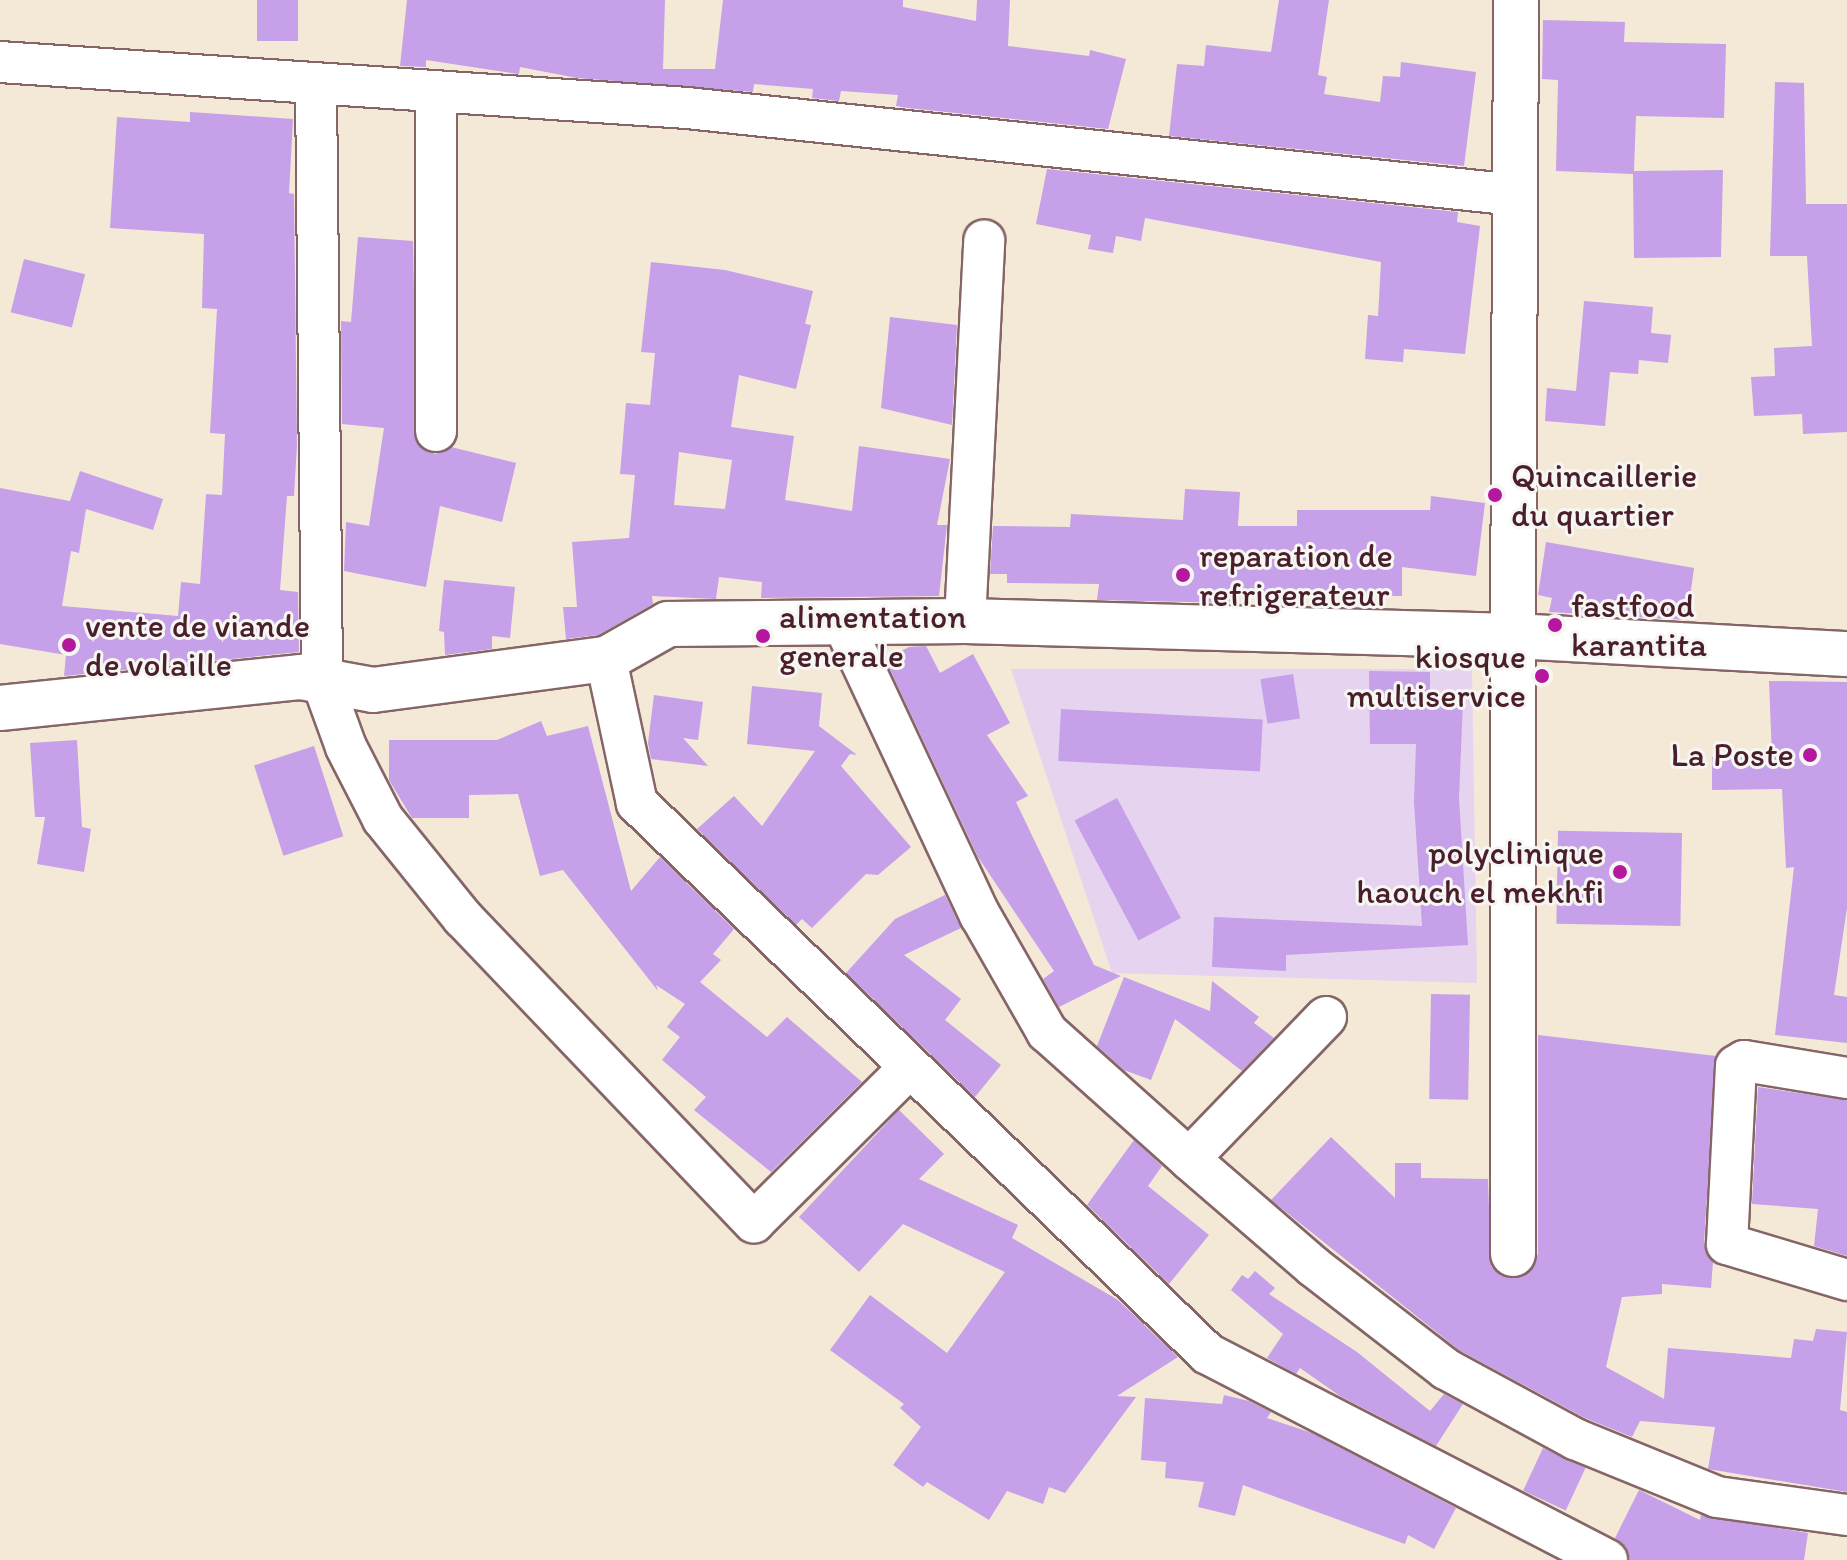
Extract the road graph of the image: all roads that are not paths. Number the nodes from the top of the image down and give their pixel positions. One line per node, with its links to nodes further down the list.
1 (1516, 0): 5 (street)
2 (0, 62): 3 (street)
3 (316, 85): 4 (street); 13 (street)
4 (436, 92): 5 (street); 7 (street)
5 (1516, 195): 10 (street)
6 (984, 240): 8 (street)
7 (436, 431)
8 (965, 621): 9 (street); 10 (street)
9 (843, 623): 12 (street); 18 (street)
10 (1513, 636): 11 (street); 19 (street)
11 (1847, 654)
12 (606, 659): 13 (street); 16 (street)
13 (322, 681): 14 (street); 16 (street)
14 (0, 708)
15 (1326, 1017): 18 (street)
16 (909, 1068): 22 (street)
17 (1847, 1078): 20 (street)
18 (1189, 1159): 21 (street)
19 (1513, 1254)
20 (1847, 1280)
21 (1847, 1515)
22 (1607, 1560)

